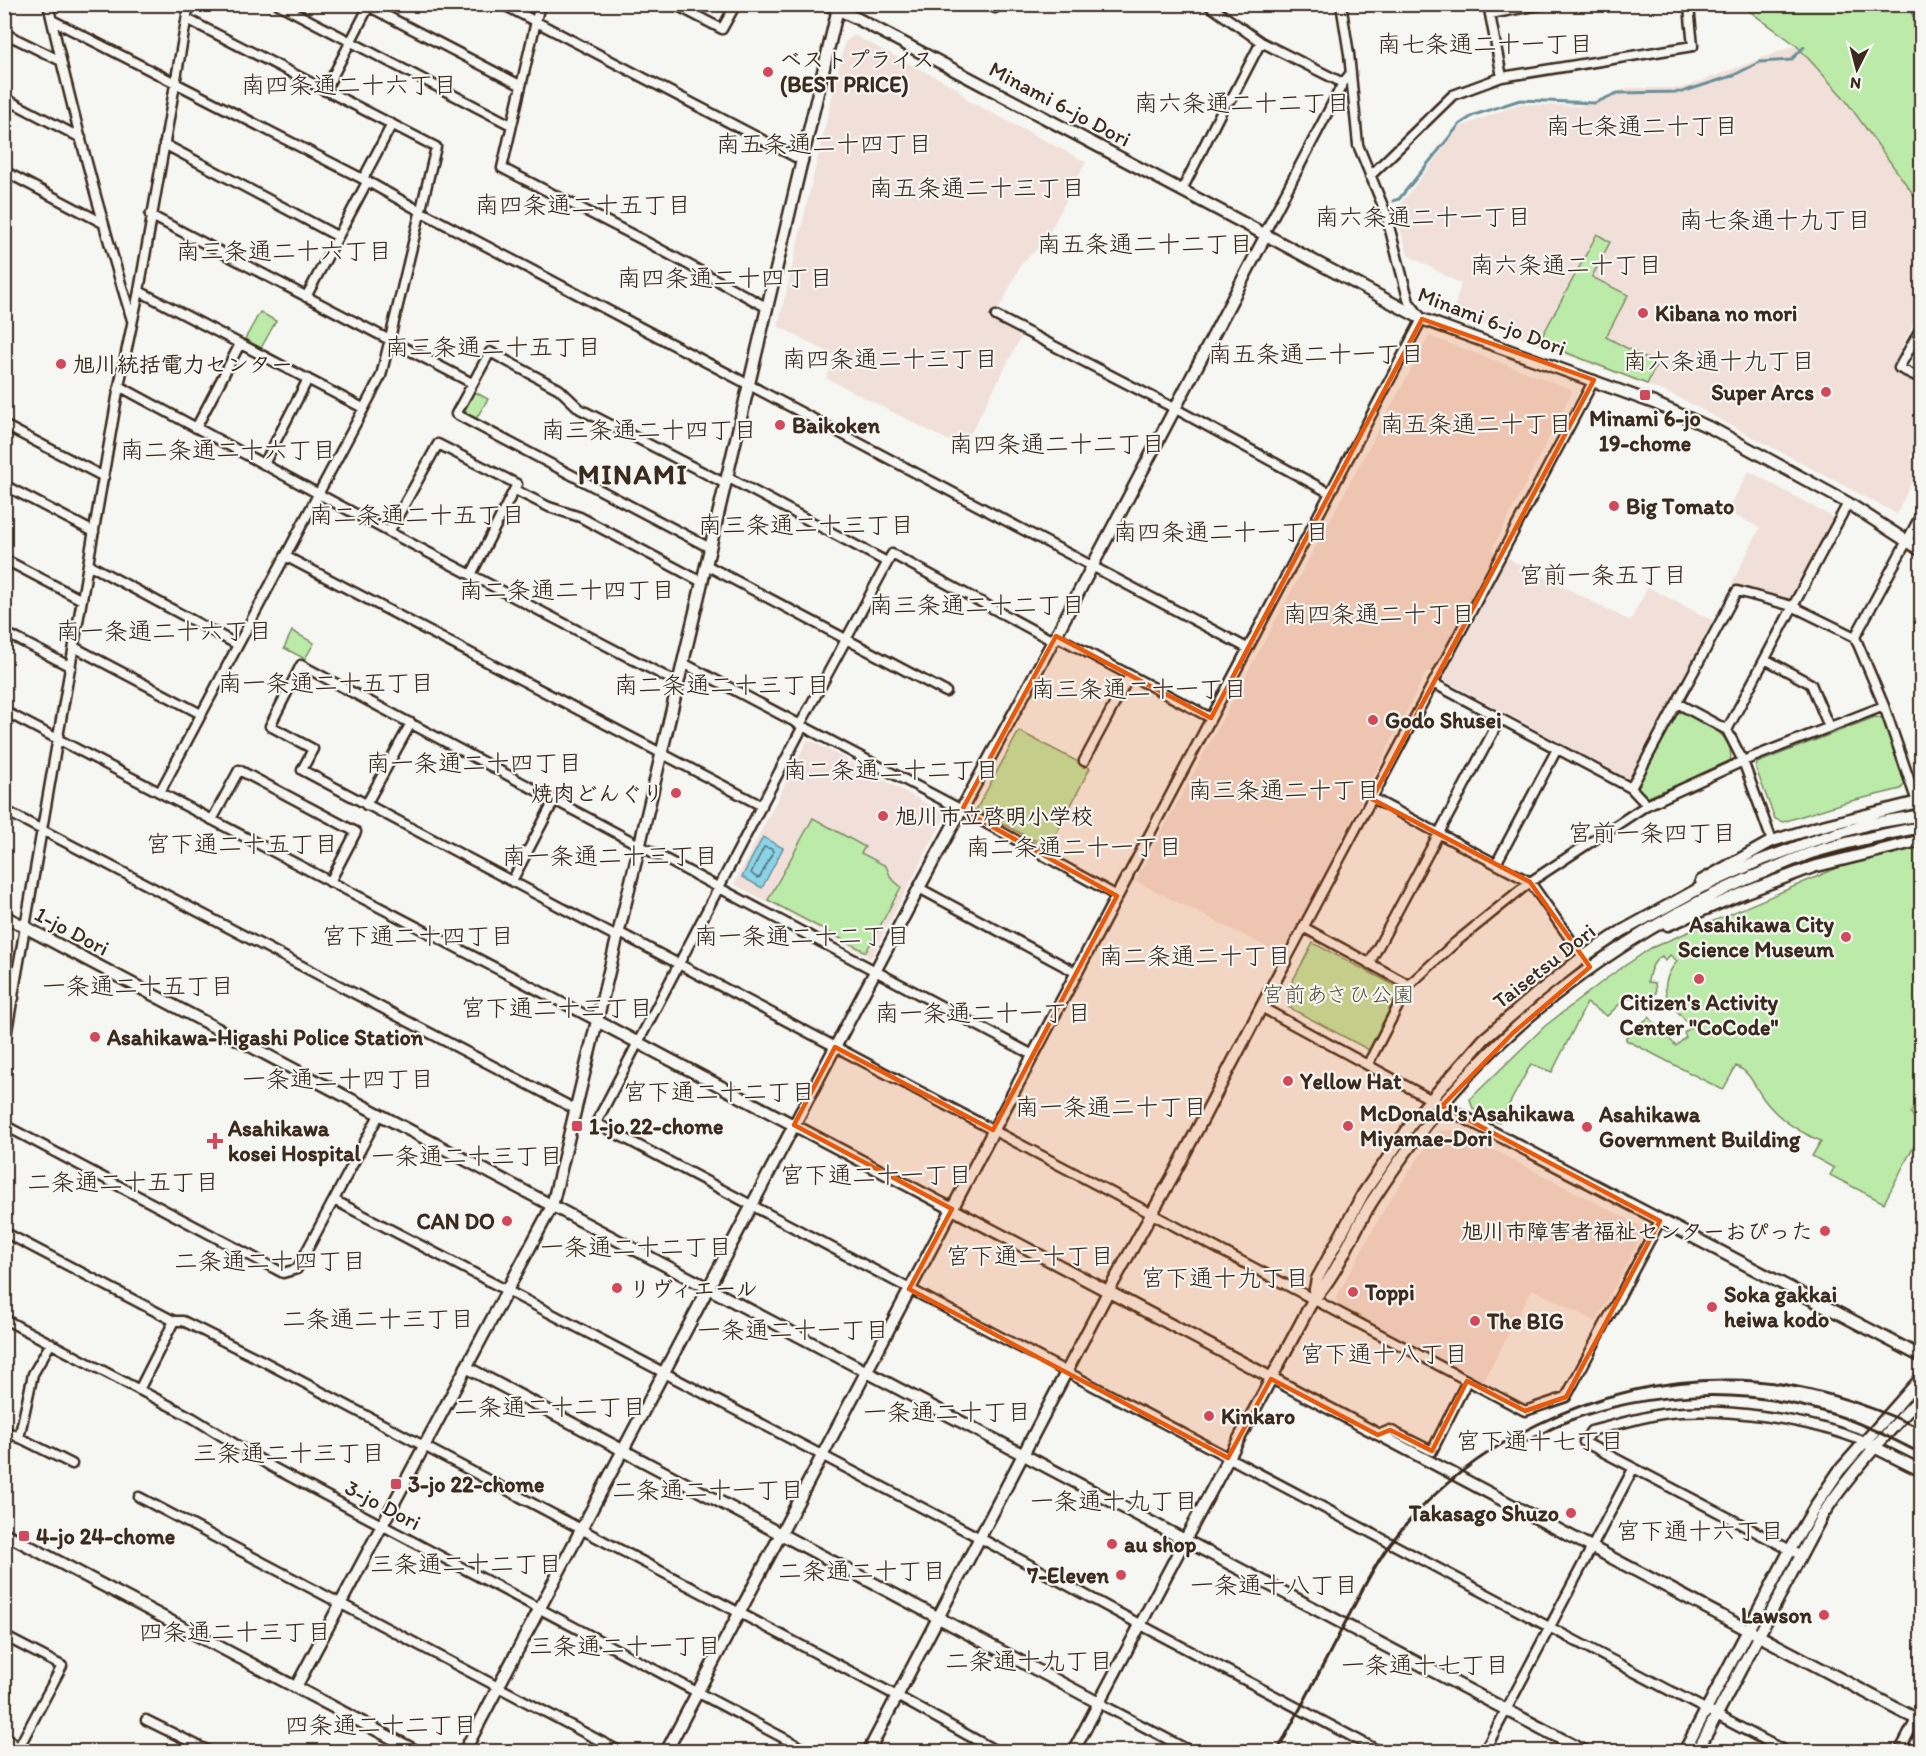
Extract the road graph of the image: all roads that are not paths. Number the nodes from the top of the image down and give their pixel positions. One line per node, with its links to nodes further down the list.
1 (48, 4): 16 (street)
2 (189, 4): 17 (street)
3 (278, 4): 20 (street)
4 (502, 4): 18 (street)
5 (540, 4): 18 (street)
6 (674, 4): 7 (street)
7 (736, 4)
8 (826, 4): 14 (street, Minami 6-jo Dori)
9 (1207, 4): 21 (street)
10 (1341, 4): 23 (street)
11 (1545, 4): 15 (street)
12 (1673, 4): 24 (street)
13 (368, 5): 20 (street); 27 (street)
14 (839, 8): 34 (street); 38 (street, Minami 6-jo Dori)
15 (1489, 9): 24 (street)
16 (52, 20): 22 (street); 25 (street)
17 (187, 20): 25 (street); 28 (street)
18 (535, 22): 27 (street); 34 (street)
19 (4, 33): 22 (street)
20 (351, 41): 28 (street); 31 (street)
21 (1261, 42): 26 (street); 38 (street)
22 (61, 61): 32 (street)
23 (1350, 74): 26 (street); 36 (street)
24 (1502, 76): 36 (street)
25 (176, 82): 33 (street); 37 (street)
26 (1343, 83): 42 (street)
27 (520, 85): 31 (street)
28 (325, 91): 30 (street)
29 (4, 98): 32 (street)
30 (392, 124): 37 (street); 39 (street)
31 (511, 125): 46 (street)
32 (81, 138): 41 (street)
33 (164, 144): 40 (street); 43 (street)
34 (803, 161): 46 (street)
35 (4, 171): 41 (street)
36 (1370, 176): 48 (street)
37 (365, 181): 39 (street); 43 (street)
38 (1182, 190): 42 (street, Minami 6-jo Dori)
39 (420, 211): 51 (street); 58 (street)
40 (150, 215): 44 (street); 45 (street)
41 (103, 223): 49 (street)
42 (1265, 235): 48 (street, Minami 6-jo Dori); 60 (street)
43 (337, 236): 45 (street)
44 (139, 291): 49 (street); 52 (street)
45 (306, 297): 51 (street)
46 (768, 308): 58 (street)
47 (996, 316): 60 (street)
48 (1422, 319): 54 (street, Minami 6-jo Dori); 69 (street)
49 (133, 322): 57 (street)
50 (1922, 326): 55 (street)
51 (389, 341): 56 (street); 59 (street)
52 (240, 345): 53 (street); 62 (street)
53 (308, 379): 59 (street); 63 (street)
54 (1594, 380): 70 (street, Minami 6-jo Dori); 98 (street)
55 (1922, 380)
56 (472, 383): 65 (street); 75 (street)
57 (119, 386): 62 (street); 64 (street)
58 (749, 386): 65 (street); 82 (street)
59 (363, 408): 68 (street)
60 (1174, 408): 69 (street); 82 (street)
61 (4, 425): 64 (street)
62 (196, 428): 63 (street)
63 (264, 464): 68 (street)
64 (104, 477): 72 (street)
65 (727, 481): 75 (street); 79 (street)
66 (4, 485): 72 (street)
67 (515, 490): 73 (street); 83 (street); 84 (street)
68 (319, 493): 73 (street); 77 (street)
69 (1330, 493): 93 (street)
70 (1848, 503): 74 (street, Minami 6-jo Dori); 86 (street)
71 (1922, 513): 74 (street)
72 (94, 532): 80 (street)
73 (390, 532): 83 (street)
74 (1906, 540): 76 (street, Minami 6-jo Dori); 88 (street)
75 (710, 548): 81 (street)
76 (1922, 551)
77 (285, 556): 91 (street); 113 (street)
78 (4, 559): 85 (street)
79 (887, 562): 89 (street); 90 (street)
80 (88, 564): 85 (street); 91 (street)
81 (706, 565): 84 (street); 89 (street)
82 (1092, 566): 90 (street); 93 (street)
83 (471, 575): 99 (street)
84 (702, 582): 95 (street)
85 (82, 600): 92 (street)
86 (1792, 606): 88 (street); 94 (street); 101 (street)
87 (4, 632): 96 (street)
88 (1855, 637): 102 (street)
89 (846, 639): 100 (street); 108 (street)
90 (1055, 639): 97 (street); 125 (street)
91 (238, 645): 104 (street)
92 (74, 647): 96 (street); 104 (street)
93 (1247, 648): 105 (street)
94 (1765, 659): 109 (street); 110 (street)
95 (683, 663): 99 (street); 108 (street)
96 (71, 667): 111 (street)
97 (1130, 675): 105 (street); 115 (street)
98 (1433, 683): 106 (street); 118 (street)
99 (678, 684): 113 (street)
100 (946, 692)
101 (1677, 703): 110 (street); 116 (street)
102 (1884, 706): 109 (street); 120 (street)
103 (4, 711): 111 (street)
104 (201, 714): 117 (street)
105 (1211, 718): 135 (street)
106 (1500, 719): 112 (street); 130 (street)
107 (411, 723): 119 (street); 121 (street); 121 (street)
108 (801, 726): 123 (street); 125 (street)
109 (1829, 727): 114 (street)
110 (1727, 730): 114 (street)
111 (59, 739): 117 (street); 129 (street)
112 (1557, 749): 116 (street); 134 (street)
113 (661, 755): 123 (street); 133 (street)
114 (1743, 761): 122 (street); 132 (street)
115 (1084, 762)
116 (1631, 788): 122 (street)
117 (160, 792): 127 (street)
118 (1372, 798): 130 (street); 143 (street)
119 (555, 799): 133 (street); 136 (street)
120 (1919, 801): 132 (street)
121 (366, 805): 136 (street)
122 (1647, 805): 138 (street)
123 (762, 806): 140 (street)
124 (4, 810): 129 (street)
125 (962, 810): 139 (street); 141 (street)
126 (1922, 815): 145 (street, Taisetsu Dori)
127 (212, 820): 137 (street); 137 (street)
128 (1922, 827): 151 (street, Taisetsu Dori)
129 (43, 831): 144 (street); 165 (street)
130 (1438, 833): 134 (street); 150 (street)
131 (1922, 840): 151 (street)
132 (1772, 841): 145 (street)
133 (640, 844): 140 (street); 146 (street)
134 (1496, 864): 138 (street)
135 (1127, 877): 141 (street)
136 (512, 881): 146 (street)
137 (330, 882): 157 (street)
138 (1530, 882): 147 (street); 154 (street)
139 (919, 888): 152 (street); 153 (street)
140 (719, 889): 149 (street); 152 (street)
141 (1117, 896): 153 (street)
142 (4, 916): 144 (street, 1-jo Dori)
143 (1303, 927): 148 (street); 150 (street)
144 (26, 928): 155 (street); 166 (street, 1-jo Dori)
145 (1622, 931): 147 (street, Taisetsu Dori)
146 (618, 935): 149 (street); 157 (street)
147 (1583, 957): 151 (street); 163 (street, Taisetsu Dori)
148 (1285, 962): 156 (street)
149 (680, 964): 158 (street); 159 (street)
150 (1370, 964): 154 (street)
151 (1594, 965): 164 (street, Taisetsu Dori)
152 (875, 971): 159 (street); 161 (street)
153 (1077, 973): 161 (street)
154 (1409, 985): 162 (street)
155 (9, 998): 160 (street)
156 (1260, 1007): 162 (street); 174 (street)
157 (597, 1021): 158 (street); 165 (street)
158 (637, 1042): 168 (street); 171 (street)
159 (835, 1047): 168 (street); 169 (street)
160 (4, 1048)
161 (1033, 1055): 169 (street)
162 (1368, 1064): 163 (street)
163 (1430, 1099): 164 (street); 181 (street, Taisetsu Dori)
164 (1442, 1106): 175 (street); 181 (street, Taisetsu Dori)
165 (575, 1109): 172 (street)
166 (379, 1115): 170 (street); 172 (street, 1-jo Dori)
167 (4, 1125): 170 (street)
168 (794, 1125): 171 (street); 173 (street)
169 (993, 1130): 173 (street); 174 (street)
170 (334, 1200): 177 (street)
171 (752, 1205): 178 (street); 179 (street)
172 (552, 1206): 177 (street); 178 (street, 1-jo Dori)
173 (952, 1209): 179 (street); 180 (street)
174 (1151, 1214): 180 (street); 181 (street)
175 (1660, 1221): 185 (street); 192 (street)
176 (4, 1232): 183 (street)
177 (507, 1288): 186 (street); 188 (street)
178 (709, 1288): 187 (street, 1-jo Dori); 188 (street)
179 (909, 1289): 187 (street); 189 (street)
180 (1108, 1292): 189 (street); 191 (street)
181 (1313, 1300): 191 (street, Taisetsu Dori); 192 (street)
182 (4, 1319): 184 (street, 3-jo Dori)
183 (174, 1321): 193 (street); 199 (street)
184 (51, 1343): 193 (street, 3-jo Dori); 197 (street)
185 (1922, 1358)
186 (466, 1367): 199 (street); 200 (street)
187 (866, 1371): 201 (street); 202 (street, 1-jo Dori)
188 (664, 1372): 200 (street); 201 (street)
189 (1066, 1372): 202 (street); 203 (street)
190 (1922, 1377): 198 (street)
191 (1271, 1379): 196 (street); 203 (street, Taisetsu Dori)
192 (1467, 1381): 196 (street)
193 (139, 1390): 208 (street, 3-jo Dori)
194 (1922, 1396): 198 (street)
195 (4, 1430): 197 (street)
196 (1378, 1435): 214 (street)
197 (19, 1438): 204 (street)
198 (1869, 1445): 205 (street); 206 (street); 215 (street); 216 (street)
199 (424, 1447): 208 (street); 209 (street)
200 (623, 1450): 209 (street); 211 (street)
201 (822, 1455): 211 (street); 212 (street)
202 (1023, 1455): 212 (street); 213 (street, 1-jo Dori)
203 (1228, 1458): 213 (street, Taisetsu Dori); 222 (street)
204 (72, 1464)
205 (1633, 1469): 214 (street); 215 (street)
206 (1922, 1471)
207 (139, 1497): 217 (street)
208 (382, 1525): 217 (street); 218 (street, 3-jo Dori)
209 (582, 1530): 218 (street); 219 (street)
210 (4, 1533): 225 (street)
211 (781, 1533): 219 (street); 220 (street)
212 (980, 1538): 220 (street); 221 (street)
213 (1185, 1540): 221 (street, Taisetsu Dori); 231 (street, 1-jo Dori)
214 (1592, 1547): 222 (street); 223 (street)
215 (1790, 1550): 216 (street); 223 (street)
216 (1800, 1555): 223 (street)
217 (340, 1604): 225 (street); 226 (street)
218 (540, 1608): 226 (street); 227 (street, 3-jo Dori)
219 (739, 1613): 227 (street); 228 (street)
220 (938, 1618): 228 (street); 229 (street)
221 (1141, 1625): 229 (street, Taisetsu Dori); 247 (street)
222 (1551, 1627): 231 (street); 232 (street)
223 (1752, 1634): 232 (street); 234 (street)
224 (4, 1636): 236 (street)
225 (296, 1688): 238 (street)
226 (499, 1688): 239 (street); 240 (street)
227 (697, 1691): 241 (street); 242 (street, 3-jo Dori)
228 (897, 1696): 243 (street); 244 (street)
229 (1099, 1703): 245 (street, Taisetsu Dori); 246 (street)
230 (1922, 1708): 234 (street)
231 (1506, 1710): 248 (street); 249 (street, 1-jo Dori)
232 (1711, 1712): 250 (street); 251 (street); 252 (street)
233 (146, 1720): 237 (street)
234 (1918, 1721): 253 (street)
235 (4, 1736): 236 (street)
236 (21, 1749)
237 (211, 1752)
238 (418, 1752)
239 (464, 1752)
240 (621, 1752)
241 (666, 1752)
242 (810, 1752)
243 (868, 1752)
244 (999, 1752)
245 (1073, 1752)
246 (1192, 1752)
247 (1381, 1752)
248 (1484, 1752)
249 (1586, 1752)
250 (1684, 1752)
251 (1696, 1752)
252 (1787, 1752)
253 (1899, 1752)

